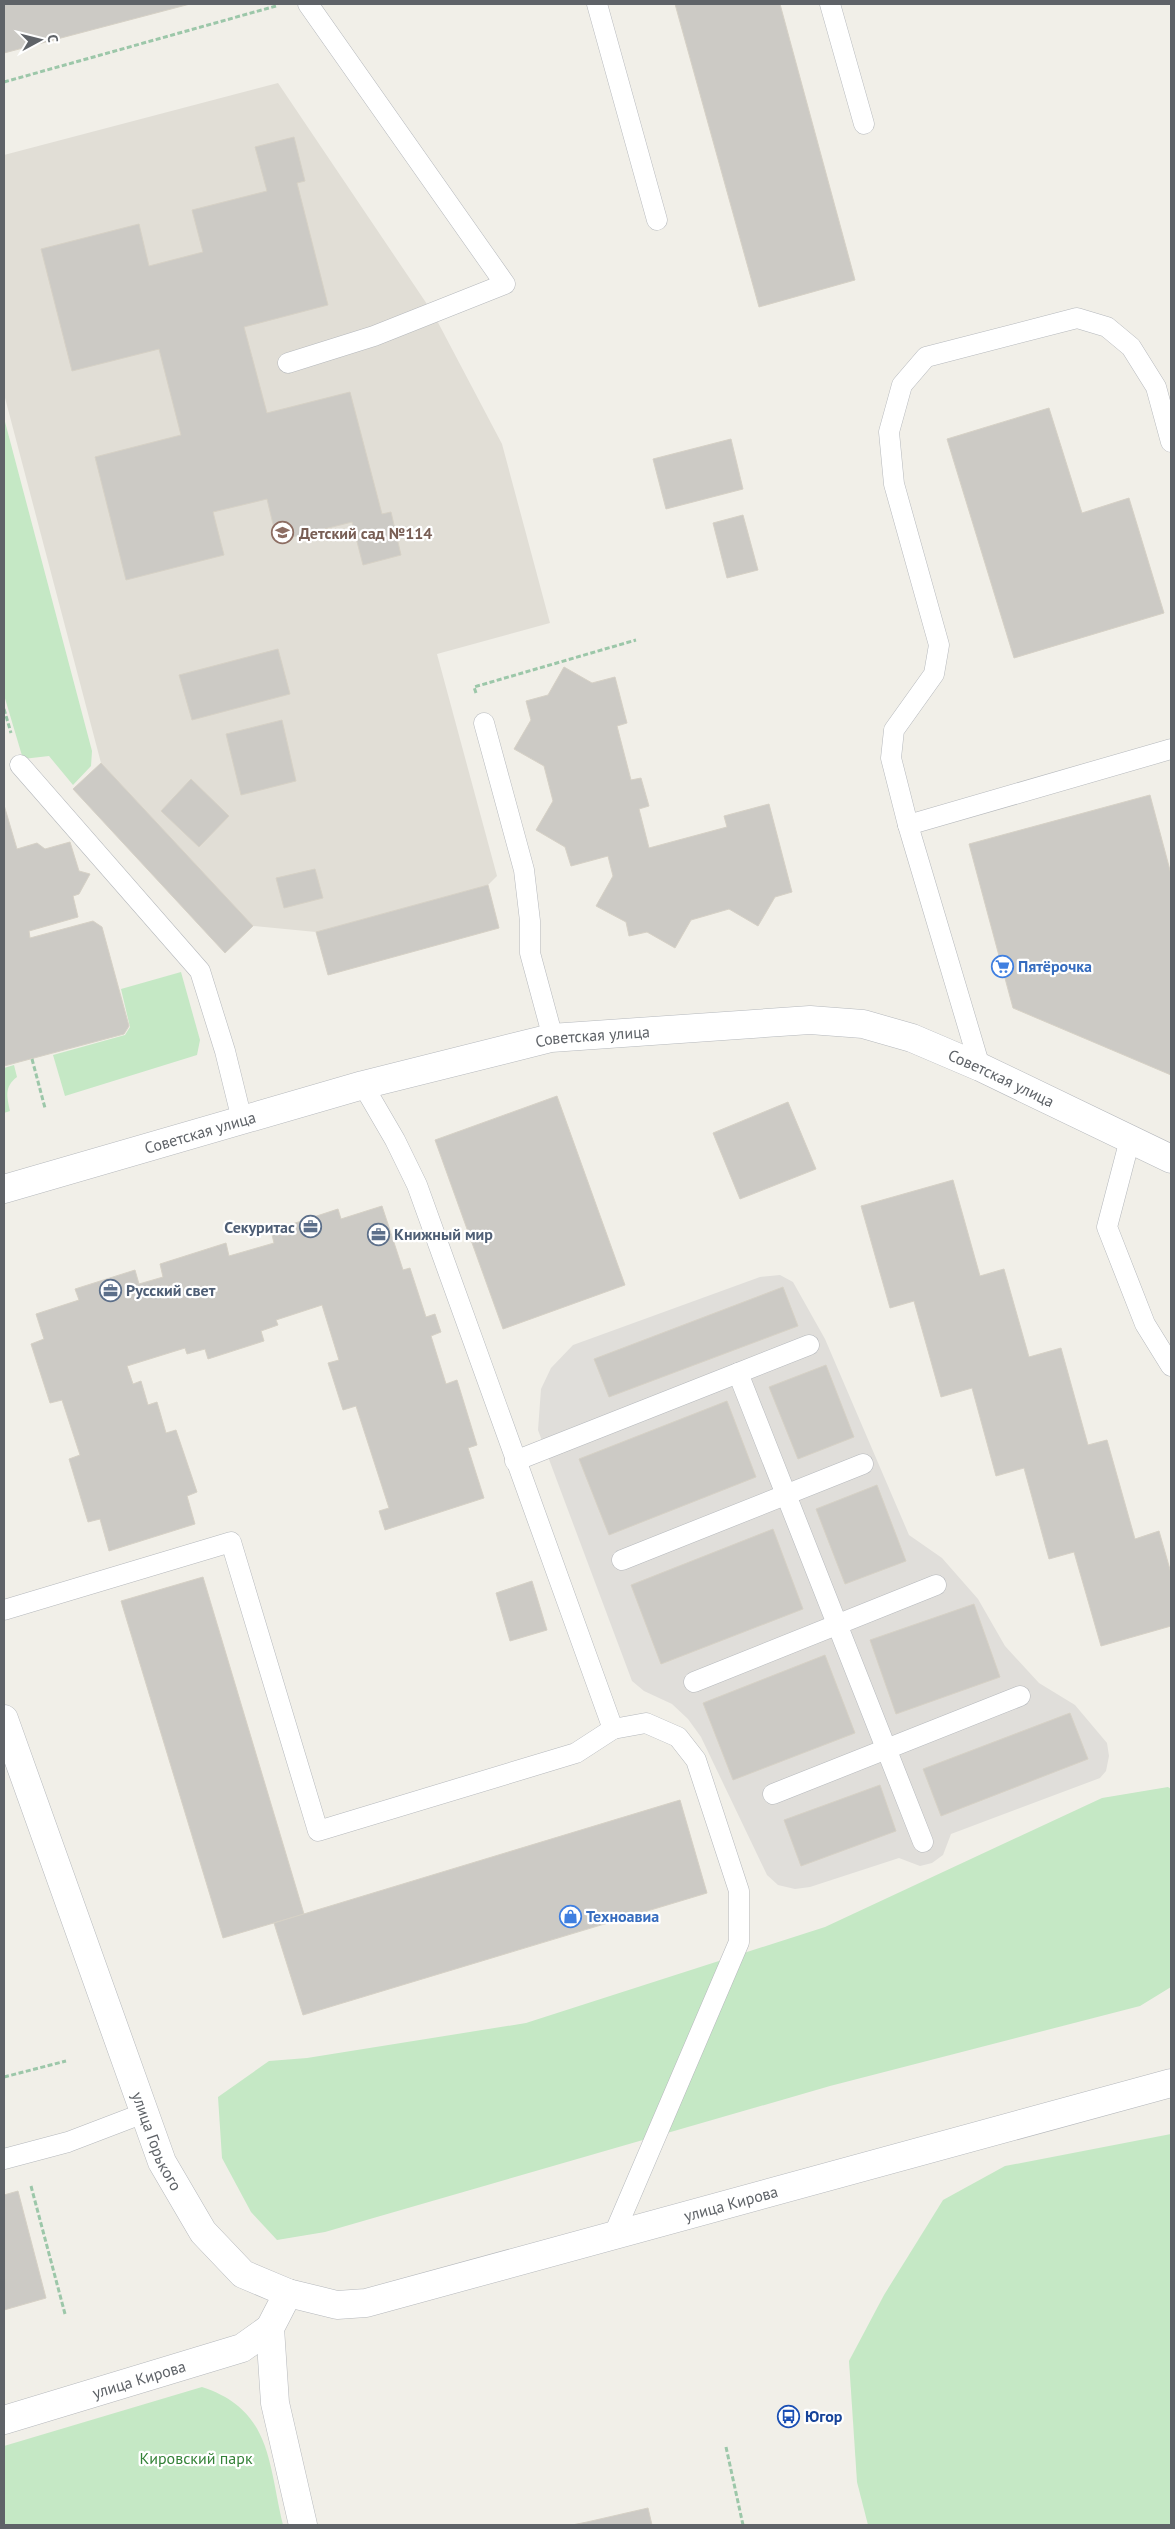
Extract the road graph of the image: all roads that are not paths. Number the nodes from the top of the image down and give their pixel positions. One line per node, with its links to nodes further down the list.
1 (308, 4): 6 (lane)
2 (597, 4): 5 (lane)
3 (830, 4): 4 (lane)
4 (864, 124)
5 (657, 220)
6 (288, 362)
7 (1171, 442): 11 (lane)
8 (484, 723): 12 (lane)
9 (1171, 750): 11 (lane)
10 (20, 765): 15 (lane)
11 (908, 825): 13 (lane)
12 (554, 1038): 13 (street, Советская улица); 14 (street, Советская улица)
13 (980, 1067): 16 (street, Советская улица)
14 (363, 1085): 15 (street, Советская улица); 22 (lane)
15 (242, 1120): 18 (street, Советская улица)
16 (1130, 1139): 17 (street, Советская улица); 20 (lane)
17 (1171, 1159)
18 (4, 1189)
19 (809, 1345): 21 (lane)
20 (1171, 1366)
21 (738, 1373): 22 (lane); 24 (lane)
22 (516, 1460): 32 (lane)
23 (863, 1464): 24 (lane)
24 (786, 1495): 25 (lane); 28 (lane)
25 (622, 1560)
26 (936, 1585): 28 (lane)
27 (4, 1610): 32 (lane)
28 (838, 1624): 29 (lane); 33 (lane)
29 (694, 1682)
30 (1020, 1696): 33 (lane)
31 (4, 1719): 37 (street, улица Горького)
32 (613, 1729): 39 (lane)
33 (887, 1749): 34 (lane); 35 (lane)
34 (773, 1794)
35 (923, 1842)
36 (1171, 2083): 39 (street, улица Кирова)
37 (144, 2113): 38 (lane); 40 (street, улица Горького)
38 (13, 2156)
39 (614, 2234): 40 (street, улица Кирова)
40 (288, 2293): 41 (street)
41 (270, 2328): 42 (street, улица Кирова); 43 (street)
42 (4, 2420)
43 (303, 2525)

